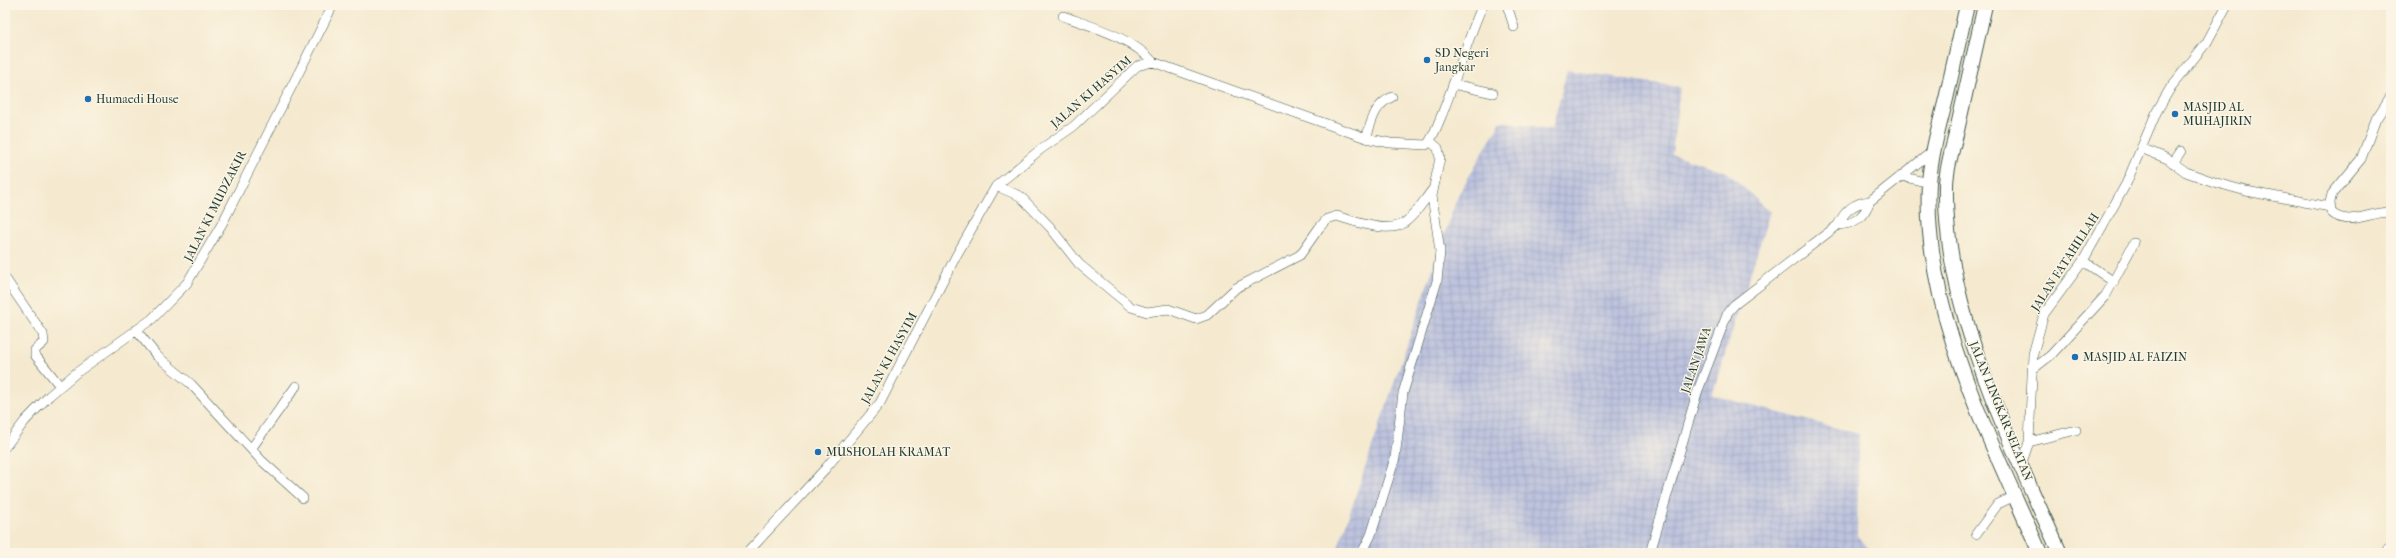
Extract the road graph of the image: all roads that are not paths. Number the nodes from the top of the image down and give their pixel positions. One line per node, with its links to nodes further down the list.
1 (333, 5): 34 (street, JALAN KI MUDZAKIR)
2 (1483, 5): 10 (street)
3 (1507, 5): 8 (street)
4 (1967, 5): 17 (highway, JALAN LINGKAR SELATAN)
5 (1985, 5): 27 (highway, JALAN LINGKAR SELATAN)
6 (2227, 5): 16 (street, JALAN FATAHILLAH)
7 (1063, 16): 9 (street)
8 (1514, 27)
9 (1153, 62): 14 (street); 22 (street, JALAN KI HASYIM)
10 (1453, 84): 11 (street); 15 (street)
11 (1492, 93)
12 (2391, 96): 25 (street)
13 (1392, 97): 14 (street)
14 (1366, 138): 15 (street)
15 (1431, 142): 23 (street)
16 (2141, 148): 19 (street); 31 (street, JALAN FATAHILLAH)
17 (1934, 150): 20 (street, JALAN JAWA); 21 (highway, JALAN LINGKAR SELATAN)
18 (2181, 151): 19 (street)
19 (2173, 163): 25 (street)
20 (1900, 176): 21 (street); 24 (street, JALAN JAWA)
21 (1929, 183): 29 (highway, JALAN LINGKAR SELATAN)
22 (996, 186): 23 (street); 47 (street, JALAN KI HASYIM)
23 (1433, 189): 48 (street)
24 (1870, 201): 28 (street, JALAN JAWA); 28 (street, JALAN JAWA)
25 (2330, 207): 26 (street)
26 (2391, 212)
27 (1947, 223): 29 (highway); 42 (highway, JALAN LINGKAR SELATAN)
28 (1838, 225): 49 (street, JALAN JAWA)
29 (1931, 226): 43 (highway, JALAN LINGKAR SELATAN)
30 (2134, 243): 33 (street)
31 (2083, 261): 33 (street); 35 (street, JALAN FATAHILLAH)
32 (5, 278): 36 (street)
33 (2114, 282): 35 (street)
34 (136, 330): 36 (street, JALAN KI MUDZAKIR); 41 (street)
35 (2033, 369): 39 (street, JALAN FATAHILLAH)
36 (60, 386): 40 (street, JALAN KI MUDZAKIR)
37 (296, 386): 41 (street)
38 (2076, 430): 39 (street)
39 (2029, 442): 42 (street, JALAN FATAHILLAH)
40 (5, 447)
41 (250, 449): 44 (street)
42 (2021, 465): 51 (highway, JALAN LINGKAR SELATAN)
43 (2015, 496): 45 (street); 50 (highway, JALAN LINGKAR SELATAN)
44 (302, 498)
45 (1976, 534)
46 (2391, 547): 52 (street)
47 (747, 553)
48 (1362, 553)
49 (1650, 553)
50 (2040, 553)
51 (2060, 553)
52 (2384, 553)

